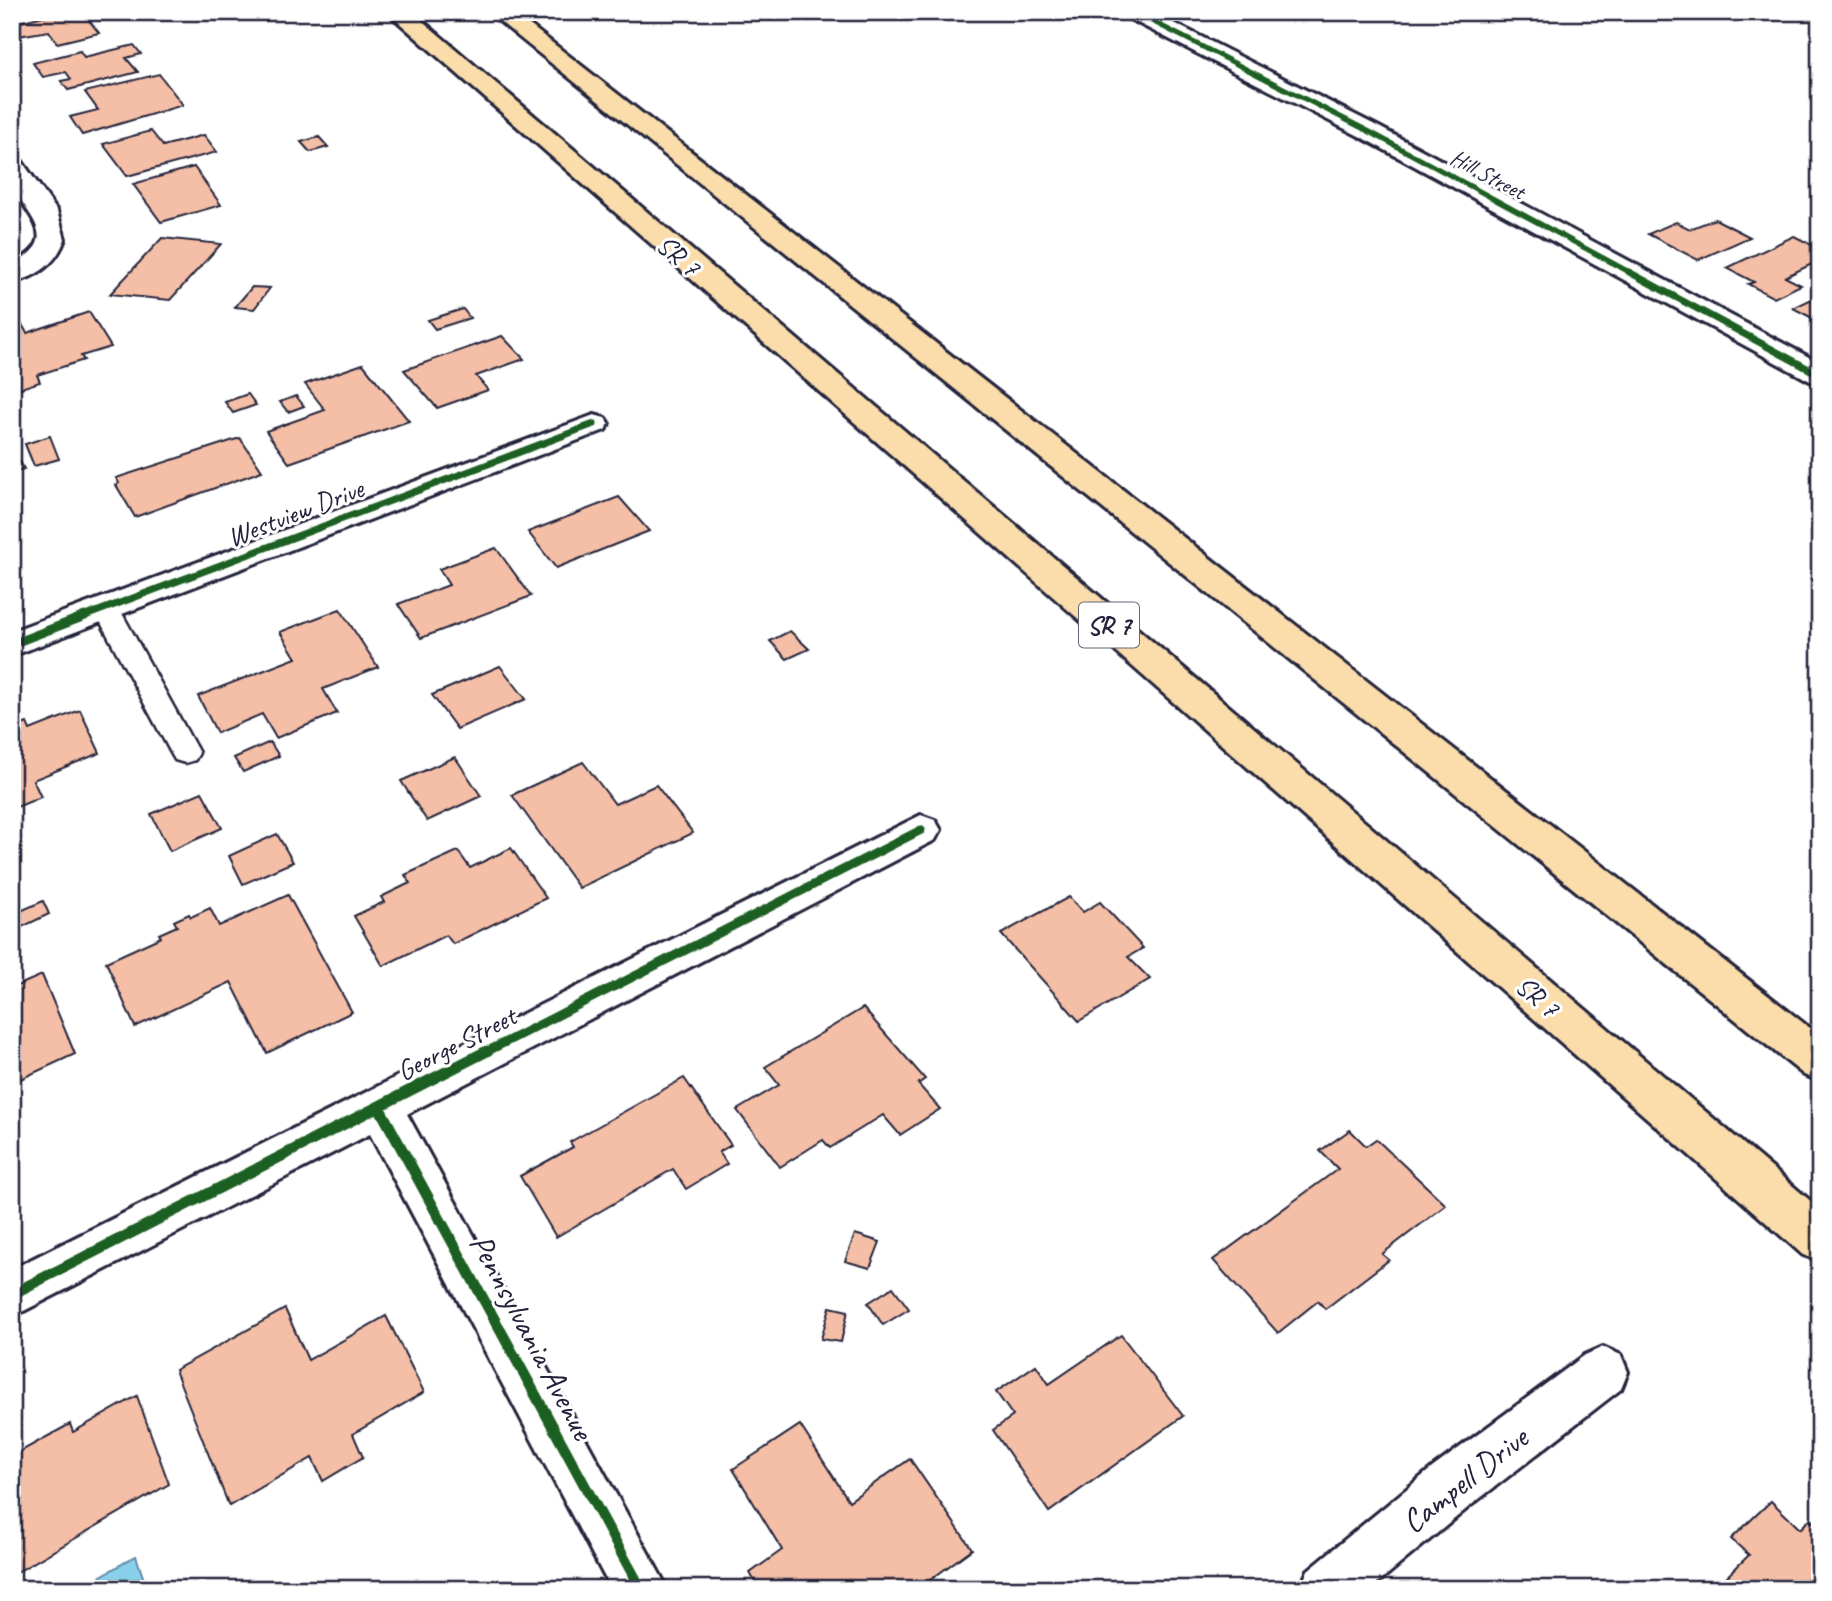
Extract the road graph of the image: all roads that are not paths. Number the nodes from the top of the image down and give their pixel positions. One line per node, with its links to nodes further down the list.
1 (398, 12): 14 (highway, SR 7 / SR 7)
2 (499, 12): 12 (highway)
3 (1134, 12): 6 (street, Hill Street)
4 (12, 165): 5 (street)
5 (12, 275)
6 (1820, 375)
7 (594, 424): 8 (street, Westview Drive)
8 (106, 608): 9 (street, Westview Drive); 10 (lane)
9 (12, 644)
10 (186, 753)
11 (921, 830): 13 (street, George Street)
12 (1820, 1062)
13 (379, 1107): 15 (street, George Street); 17 (street, Pennsylvania Avenue)
14 (1820, 1239)
15 (12, 1294)
16 (1603, 1372): 18 (street, Campell Drive)
17 (641, 1589)
18 (1326, 1589)

